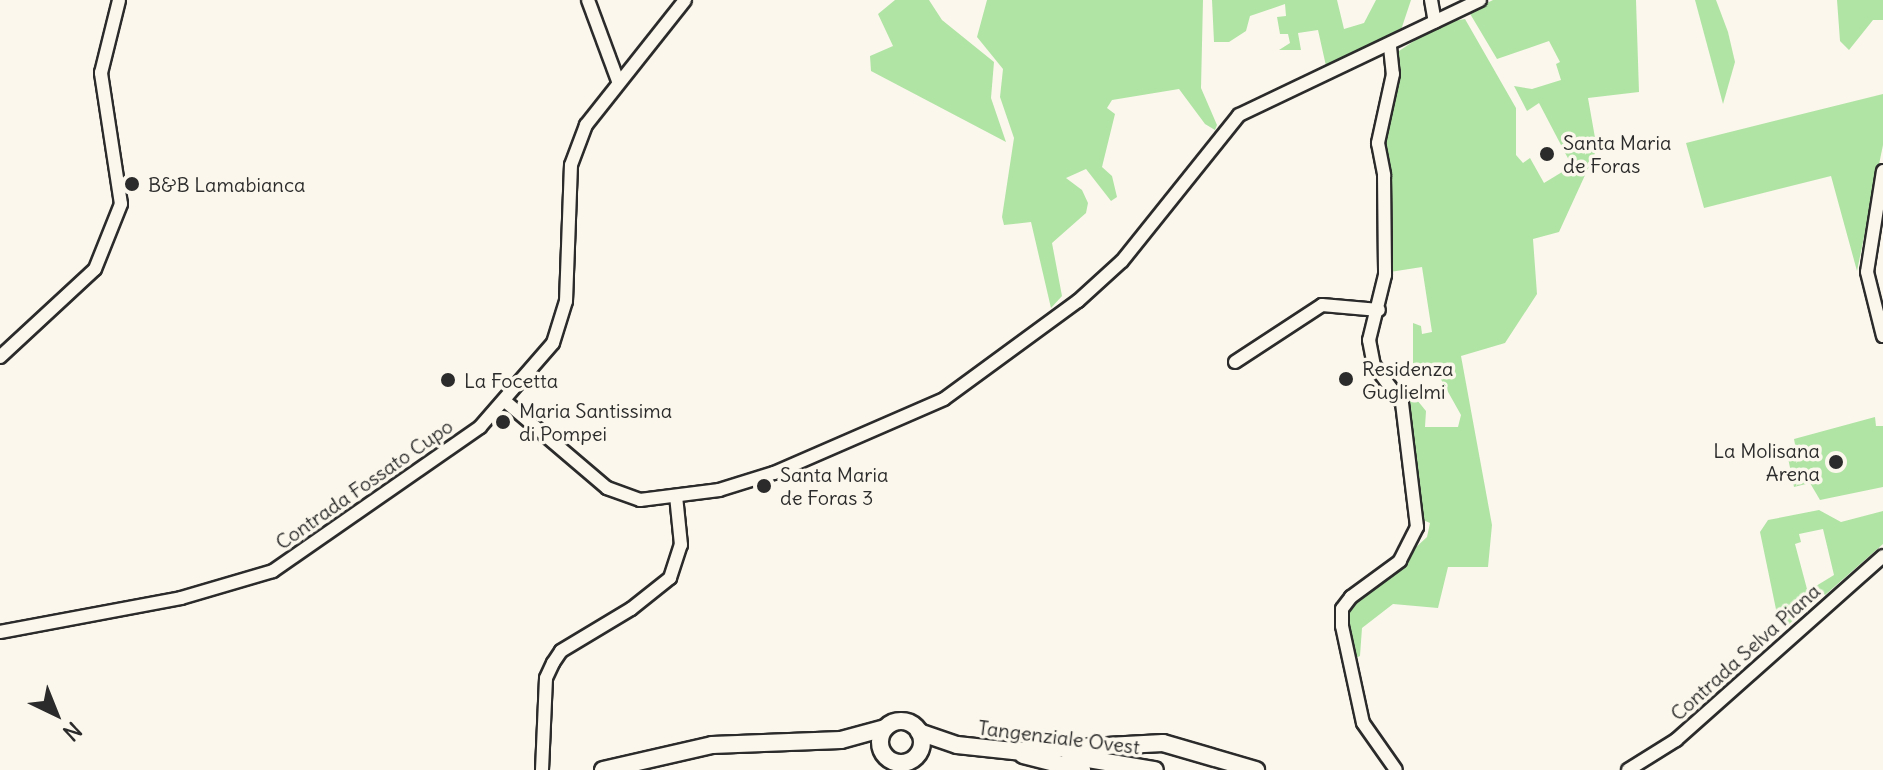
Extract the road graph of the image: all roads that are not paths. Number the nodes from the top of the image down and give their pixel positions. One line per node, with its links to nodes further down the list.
1 (119, 0): 12 (street)
2 (588, 0): 8 (street)
3 (685, 0): 8 (street, Contrada Fossato Cupo)
4 (1431, 0): 6 (street)
5 (1480, 0): 6 (street)
6 (1435, 22): 7 (street)
7 (1390, 47): 10 (street); 15 (street)
8 (618, 81): 14 (street, Contrada Fossato Cupo)
9 (1883, 171): 11 (street)
10 (1379, 310): 13 (street); 30 (street)
11 (1883, 336)
12 (0, 357)
13 (1235, 362)
14 (506, 402): 15 (street); 17 (street, Contrada Fossato Cupo)
15 (676, 496): 25 (street)
16 (1883, 556): 31 (street, Contrada Selva Piana)
17 (0, 632)
18 (885, 728): 19 (main road); 20 (main road); 23 (main road)
19 (919, 732): 21 (main road, Tangenziale Ovest); 24 (main road)
20 (841, 740): 23 (main road); 26 (main road)
21 (957, 745): 22 (main road, Tangenziale Ovest); 24 (main road, Tangenziale Ovest)
22 (1014, 751): 27 (main road); 28 (main road, Tangenziale Ovest); 29 (main road)
23 (883, 752): 24 (main road)
24 (917, 754)
25 (542, 770)
26 (603, 770)
27 (1082, 770)
28 (1155, 770)
29 (1256, 770)
30 (1396, 770)
31 (1628, 770)

